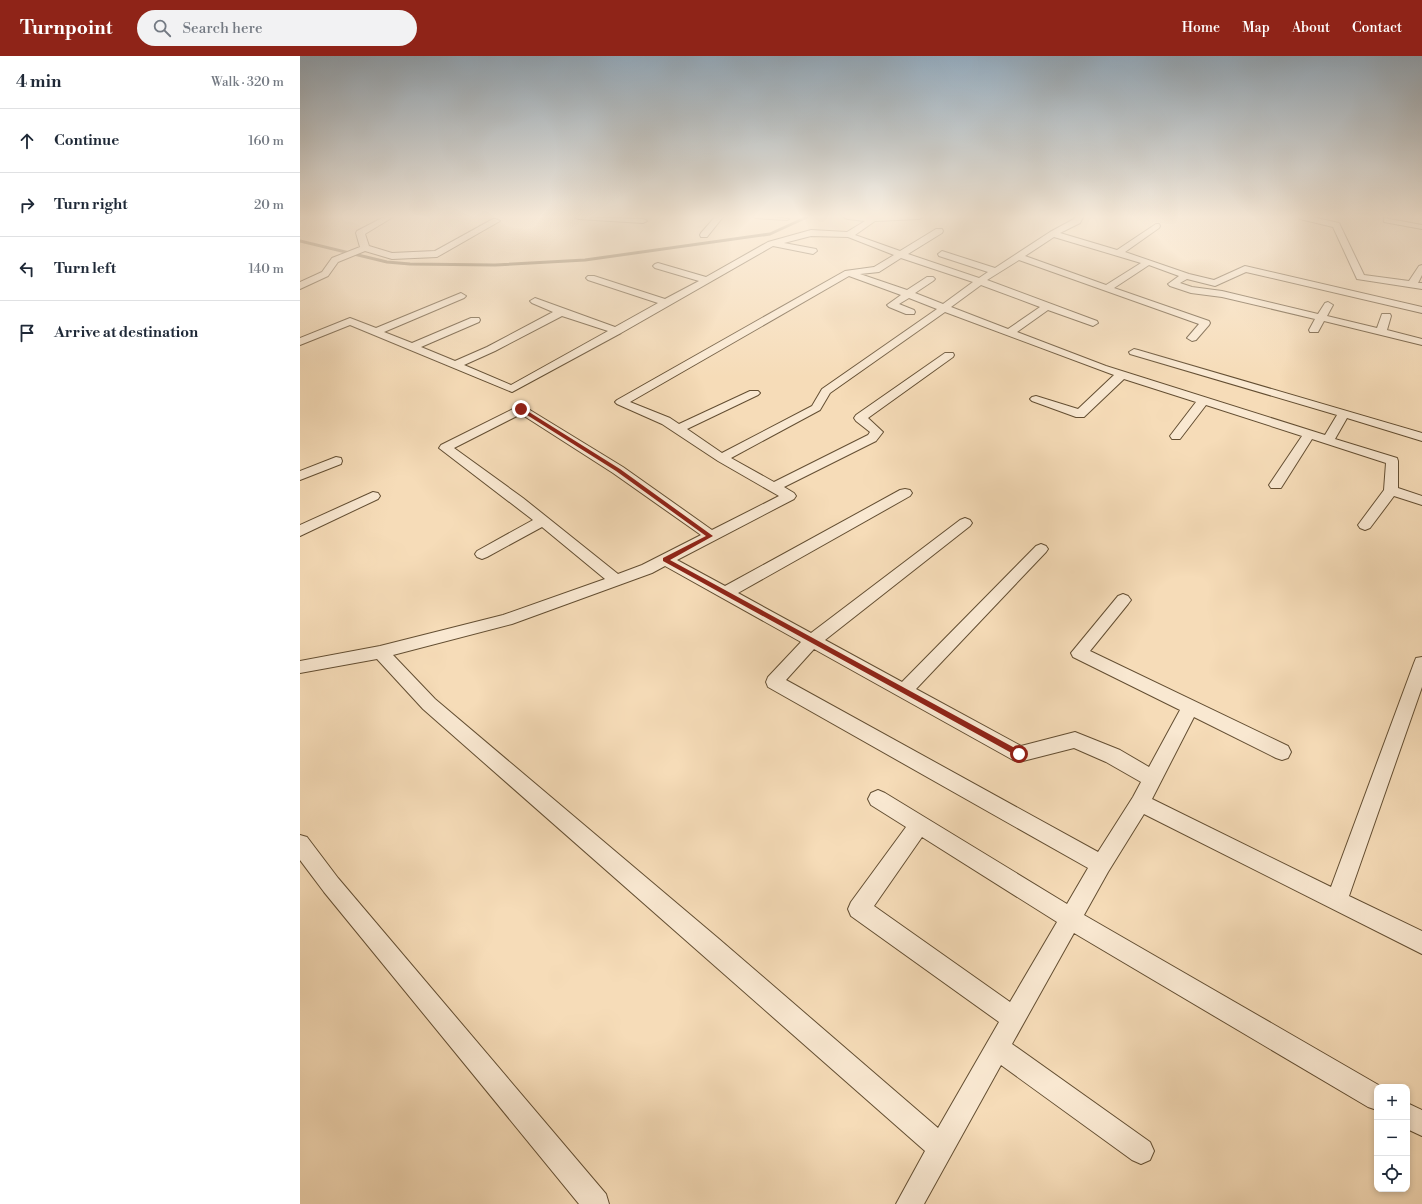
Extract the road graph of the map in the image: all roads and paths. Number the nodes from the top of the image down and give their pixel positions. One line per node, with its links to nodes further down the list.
1 (328, 271): 21 (street)
2 (674, 271): 18 (street)
3 (724, 271): 18 (street)
4 (871, 271): 14 (street)
5 (946, 271): 19 (street)
6 (996, 271): 19 (street)
7 (1058, 271): 23 (street)
8 (1134, 271): 23 (street)
9 (1171, 271): 15 (street)
10 (1242, 271): 15 (street)
11 (1252, 271): 31 (street)
12 (1357, 271): 20 (street)
13 (1420, 271): 20 (street)
14 (848, 273): 24 (street); 55 (street)
15 (1186, 276): 35 (street)
16 (591, 278): 27 (street)
17 (930, 279): 24 (street)
18 (707, 280): 27 (street)
19 (980, 282): 29 (street); 30 (street)
20 (1412, 284): 22 (street)
21 (300, 286)
22 (1422, 286)
23 (1107, 288): 43 (street)
24 (908, 294): 30 (street); 33 (street)
25 (460, 296): 40 (street)
26 (535, 301): 32 (street)
27 (667, 303): 39 (street)
28 (1328, 305): 35 (street)
29 (1047, 306): 37 (street); 42 (street)
30 (944, 308): 42 (street); 60 (street)
31 (1422, 310)
32 (561, 312): 39 (street); 49 (street)
33 (910, 312)
34 (1386, 316): 41 (street)
35 (1321, 318): 38 (street); 41 (street)
36 (475, 320): 46 (street)
37 (1093, 323)
38 (1314, 330)
39 (617, 331): 49 (street)
40 (375, 332): 44 (street); 46 (street)
41 (1381, 332): 45 (street)
42 (1010, 333): 50 (street)
43 (1192, 338)
44 (300, 342)
45 (1422, 342)
46 (412, 347): 49 (street)
47 (1134, 352): 54 (street)
48 (949, 355): 64 (street)
49 (455, 365)
50 (1121, 374): 52 (street); 53 (street)
51 (754, 393): 55 (street)
52 (1036, 399)
53 (1203, 401): 56 (street); 57 (street)
54 (1344, 413): 58 (street); 59 (street)
55 (678, 429): 60 (street)
56 (1309, 434): 59 (street); 63 (street)
57 (1176, 436)
58 (1422, 437)
59 (1328, 440): 65 (street)
60 (722, 458): 64 (street)
61 (336, 461): 62 (street)
62 (300, 476)
63 (1276, 485)
64 (774, 487): 73 (street)
65 (1391, 490): 68 (street); 71 (street)
66 (905, 493): 78 (street)
67 (374, 496): 72 (street)
68 (1422, 501)
69 (542, 520): 73 (street); 75 (street); 77 (street)
70 (965, 522): 80 (street)
71 (1365, 525)
72 (300, 531)
73 (711, 536): 76 (street)
74 (1041, 549): 84 (street)
75 (482, 554)
76 (665, 560): 77 (street); 78 (street)
77 (616, 580): 81 (street)
78 (725, 593): 80 (street)
79 (1123, 600): 85 (street)
80 (812, 641): 84 (street); 92 (street)
81 (380, 652): 83 (street); 101 (street)
82 (1422, 663): 93 (street)
83 (300, 667)
84 (904, 691): 87 (street)
85 (1190, 708): 86 (street); 87 (street)
86 (1282, 752)
87 (1152, 779): 89 (street)
88 (878, 800): 90 (street)
89 (1140, 803): 92 (street); 93 (street)
90 (919, 825): 94 (street); 96 (street)
91 (300, 844): 103 (street)
92 (1101, 865): 94 (street)
93 (1337, 900): 95 (street)
94 (1071, 919): 96 (street); 98 (street)
95 (1422, 943)
96 (1014, 1019): 97 (street)
97 (997, 1048): 101 (street); 102 (street)
98 (1374, 1096)
99 (1410, 1117): 100 (street)
100 (1422, 1123)
101 (941, 1148): 104 (street)
102 (1141, 1151)
103 (596, 1204)
104 (909, 1204)

